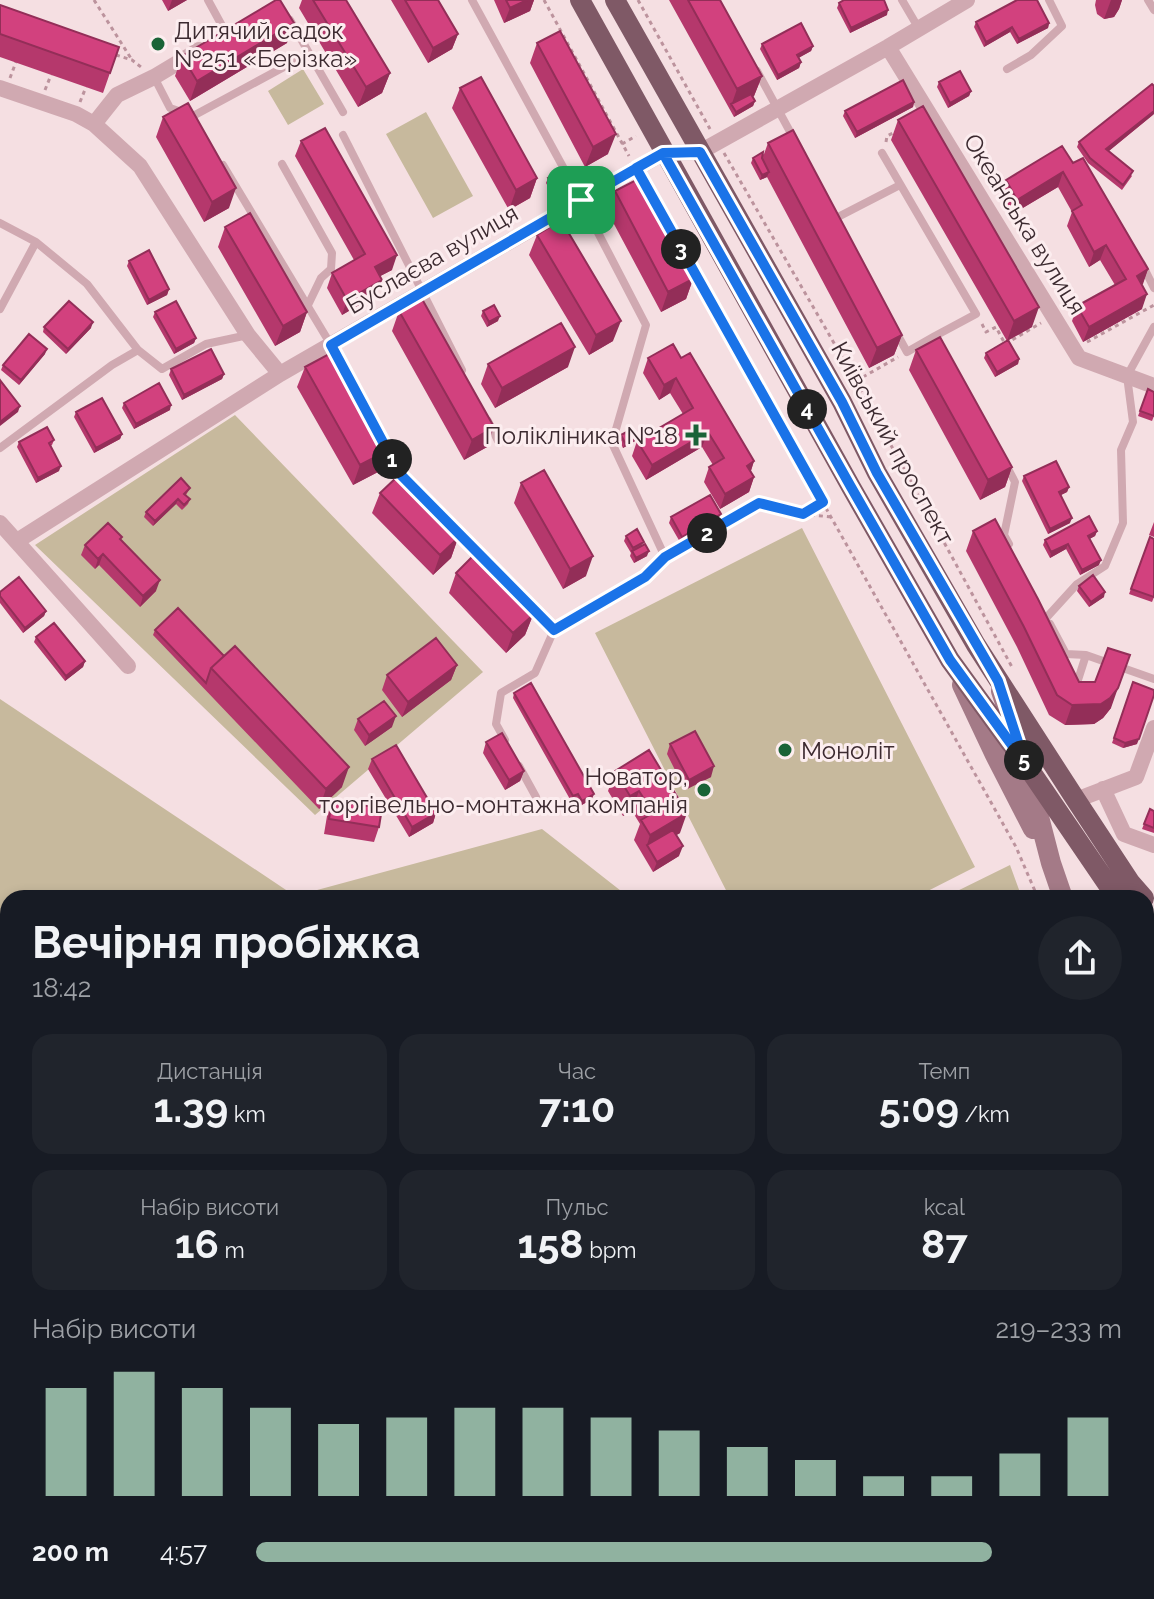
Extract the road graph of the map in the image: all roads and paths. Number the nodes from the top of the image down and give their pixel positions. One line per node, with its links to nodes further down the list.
1 (94, 0): 19 (path)
2 (208, 0): 14 (lane)
3 (472, 0): 39 (lane)
4 (544, 0): 37 (path)
5 (580, 0): 33 (main road)
6 (615, 0): 31 (main road, Київський проспект)
7 (638, 0): 31 (path)
8 (902, 0): 15 (lane)
9 (967, 0): 15 (street, Буслаєва вулиця)
10 (1049, 0): 21 (lane)
11 (1148, 0): 12 (lane)
12 (1154, 10)
13 (287, 14): 17 (lane)
14 (233, 29): 22 (street)
15 (920, 29): 16 (street, Буслаєва вулиця)
16 (888, 47): 24 (street, Буслаєва вулиця); 52 (street, Океанська вулиця)
17 (308, 54): 25 (lane); 26 (lane)
18 (117, 55): 19 (path)
19 (132, 60): 22 (path)
20 (756, 69): 24 (lane)
21 (1007, 69)
22 (154, 77): 26 (lane); 27 (street)
23 (0, 88): 27 (street)
24 (778, 109): 31 (street, Буслаєва вулиця); 32 (lane)
25 (343, 112)
26 (193, 116): 28 (lane)
27 (94, 124): 55 (street)
28 (201, 129)
29 (901, 129): 34 (path)
30 (343, 135): 47 (lane)
31 (709, 147): 33 (street, Буслаєва вулиця); 65 (path); 82 (main road, Київський проспект)
32 (800, 150)
33 (663, 153): 37 (street, Буслаєва вулиця); 84 (main road)
34 (882, 153): 38 (lane)
35 (218, 157): 48 (lane)
36 (282, 164): 48 (lane)
37 (636, 168): 39 (street, Буслаєва вулиця); 71 (path)
38 (900, 185): 41 (lane); 51 (lane)
39 (581, 200): 47 (street, Буслаєва вулиця); 78 (lane)
40 (829, 205): 41 (lane)
41 (836, 218): 43 (lane)
42 (0, 223): 44 (lane)
43 (843, 232)
44 (36, 242): 50 (lane); 59 (lane)
45 (1135, 251): 46 (lane)
46 (1154, 288)
47 (422, 292): 57 (street, Буслаєва вулиця); 63 (lane)
48 (308, 305): 57 (lane)
49 (1154, 305): 58 (path)
50 (0, 309)
51 (976, 314): 52 (path); 56 (lane)
52 (1053, 316): 58 (street, Океанська вулиця)
53 (893, 325): 56 (lane)
54 (1154, 327): 64 (lane)
55 (248, 335): 59 (lane); 62 (street)
56 (935, 336): 60 (lane)
57 (331, 345): 62 (street, Буслаєва вулиця); 81 (lane)
58 (1074, 349): 64 (street, Океанська вулиця)
59 (138, 350): 69 (lane)
60 (942, 350)
61 (897, 358): 65 (path)
62 (280, 374): 76 (street, Буслаєва вулиця)
63 (464, 374)
64 (1127, 376): 66 (street, Океанська вулиця); 80 (lane)
65 (856, 381): 86 (path)
66 (1154, 386)
67 (484, 414): 68 (lane)
68 (498, 441)
69 (0, 448)
70 (1001, 455): 77 (lane)
71 (823, 502): 73 (path); 74 (path)
72 (759, 503): 73 (path); 78 (lane)
73 (803, 514): 74 (path)
74 (831, 517): 99 (path)
75 (0, 523): 76 (street)
76 (17, 541): 85 (street)
77 (1011, 549)
78 (665, 557): 81 (lane)
79 (1039, 604): 80 (lane)
80 (1047, 617): 83 (lane)
81 (554, 630): 90 (lane)
82 (976, 645): 84 (main road); 86 (main road, Київський проспект)
83 (1086, 655): 87 (lane); 88 (lane)
84 (950, 660): 92 (main road); 98 (street)
85 (128, 666)
86 (1008, 679): 92 (street); 95 (main road, Київський проспект)
87 (1154, 679)
88 (1077, 683)
89 (1154, 728): 93 (street)
90 (509, 749)
91 (516, 761): 94 (lane)
92 (1025, 763): 97 (main road); 98 (street)
93 (1103, 789): 95 (street); 96 (street)
94 (536, 797)
95 (1076, 800): 102 (main road, Київський проспект)
96 (1154, 845)
97 (1082, 846): 98 (street); 101 (main road)
98 (1051, 863): 100 (street)
99 (1035, 890)
100 (1060, 890)
101 (1112, 890)
102 (1137, 890)

